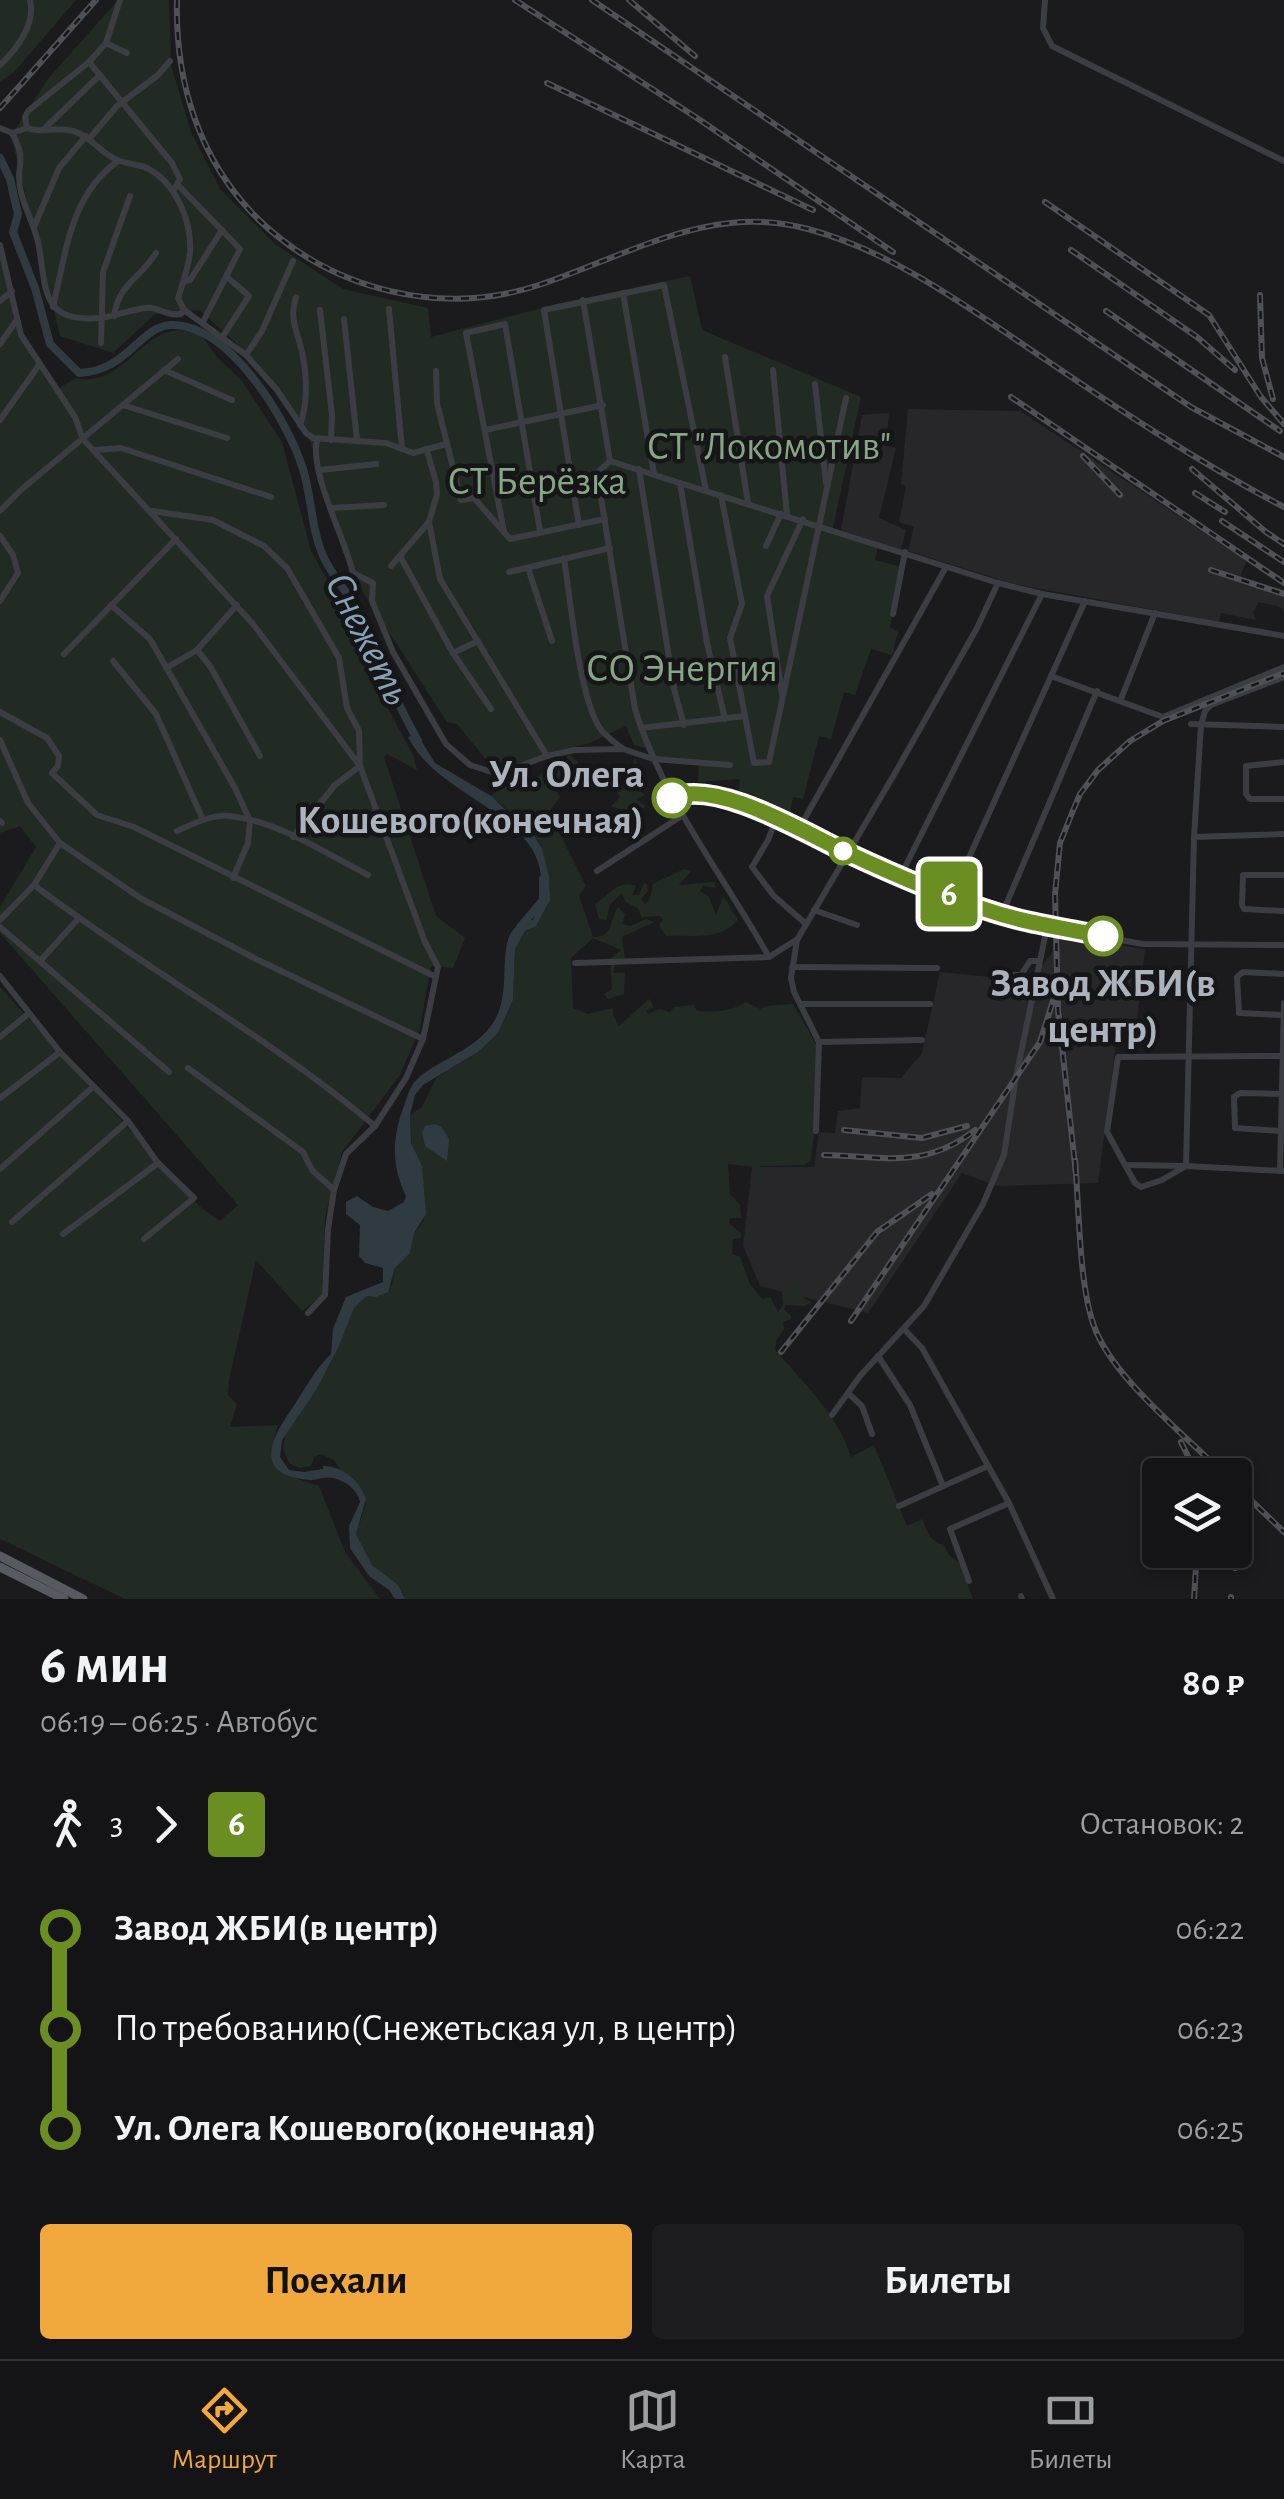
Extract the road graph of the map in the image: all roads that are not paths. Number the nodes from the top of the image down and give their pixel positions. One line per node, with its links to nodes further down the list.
1 (30, 0): 5 (street)
2 (40, 0): 5 (street)
3 (120, 0): 6 (street)
4 (1045, 0): 18 (street)
5 (33, 11): 10 (street)
6 (106, 43): 7 (street); 9 (street)
7 (127, 53)
8 (170, 61): 12 (street)
9 (89, 62): 11 (street); 14 (street)
10 (0, 65)
11 (100, 75): 12 (street); 15 (street)
12 (122, 102): 17 (street); 20 (street)
13 (0, 128): 16 (street)
14 (28, 128): 15 (street); 16 (street)
15 (42, 131): 17 (street)
16 (12, 132): 22 (street)
17 (88, 138): 19 (street); 22 (street)
18 (1284, 160)
19 (118, 161): 20 (street); 34 (street)
20 (175, 187): 23 (street); 28 (street)
21 (130, 196): 39 (street)
22 (34, 227): 34 (street)
23 (222, 230): 27 (street); 28 (street)
24 (0, 245): 29 (street)
25 (156, 254): 38 (street)
26 (294, 261): 46 (street)
27 (227, 277): 42 (street); 43 (street)
28 (184, 281): 35 (street)
29 (12, 291): 32 (street); 41 (street)
30 (623, 293): 33 (street); 76 (street); 78 (street)
31 (296, 297): 61 (street)
32 (0, 300)
33 (583, 300): 57 (street); 58 (street)
34 (53, 308): 39 (street)
35 (184, 310): 38 (street); 42 (street)
36 (320, 310): 66 (street)
37 (389, 310): 69 (street)
38 (114, 316): 39 (street)
39 (101, 318): 44 (street)
40 (344, 319): 67 (street)
41 (17, 320): 45 (street); 49 (street)
42 (203, 322): 43 (street)
43 (223, 336): 46 (street)
44 (101, 343)
45 (0, 344)
46 (246, 355): 61 (street)
47 (725, 358): 82 (street)
48 (178, 359): 50 (street)
49 (39, 364): 59 (street); 64 (street)
50 (164, 370): 55 (street); 56 (street)
51 (773, 370): 87 (street)
52 (436, 371): 68 (street)
53 (815, 384): 79 (street)
54 (846, 398): 79 (street)
55 (232, 400)
56 (123, 405): 63 (street); 64 (street)
57 (603, 405): 58 (street); 72 (street)
58 (562, 414): 60 (street); 91 (street)
59 (0, 420)
60 (523, 422): 62 (street); 62 (street); 93 (street)
61 (300, 425): 65 (street)
62 (484, 430): 94 (street)
63 (227, 438)
64 (83, 439): 70 (street); 85 (street)
65 (317, 440): 66 (street); 74 (street)
66 (331, 440): 67 (street)
67 (356, 440): 69 (street)
68 (446, 444): 71 (street); 94 (street)
69 (402, 449): 71 (street)
70 (94, 450): 81 (street); 86 (street)
71 (427, 451): 90 (street)
72 (610, 461): 75 (street); 88 (street)
73 (376, 464): 74 (street)
74 (320, 470): 84 (street)
75 (638, 470): 76 (street); 134 (street)
76 (654, 474): 77 (street)
77 (680, 483): 78 (street); 131 (street)
78 (706, 490): 80 (street)
79 (827, 490): 92 (street)
80 (721, 494): 82 (street); 130 (street)
81 (272, 496)
82 (748, 502): 87 (street)
83 (384, 505): 84 (street)
84 (332, 508): 140 (street)
85 (0, 511)
86 (152, 511): 96 (street); 144 (street)
87 (784, 514): 89 (street); 97 (street)
88 (604, 519): 91 (street); 98 (street)
89 (802, 519): 92 (street); 126 (street)
90 (429, 522): 100 (street); 115 (street)
91 (580, 524): 93 (street)
92 (820, 525): 99 (street); 126 (street)
93 (540, 531): 94 (street)
94 (504, 532)
95 (0, 536): 108 (street)
96 (176, 538): 110 (street); 111 (street)
97 (766, 546)
98 (610, 548): 101 (street); 136 (street)
99 (904, 552): 103 (street); 112 (street)
100 (400, 556): 102 (street); 118 (street)
101 (564, 558): 104 (street); 138 (street)
102 (392, 566)
103 (946, 567): 106 (street); 151 (street)
104 (528, 568): 105 (street); 116 (street)
105 (509, 572)
106 (998, 583): 107 (street); 157 (street)
107 (1042, 594): 109 (street); 161 (street)
108 (0, 601)
109 (1085, 601): 113 (street); 123 (street)
110 (111, 605): 119 (street); 121 (street)
111 (237, 605): 117 (street); 144 (street)
112 (893, 614)
113 (1155, 614): 114 (street); 127 (street)
114 (1284, 636)
115 (478, 641): 118 (street); 140 (street)
116 (552, 642)
117 (197, 650): 121 (street); 139 (street)
118 (453, 653): 128 (street)
119 (64, 654)
120 (113, 662): 149 (street)
121 (168, 667): 150 (street)
122 (1284, 667): 127 (street)
123 (1051, 676): 125 (street); 164 (street)
124 (1284, 677): 133 (street)
125 (1097, 692): 127 (street); 167 (street)
126 (783, 696): 130 (street)
127 (1121, 700)
128 (491, 708)
129 (0, 712): 162 (street)
130 (745, 716): 131 (street)
131 (724, 719): 134 (street)
132 (1192, 724): 133 (street)
133 (1201, 724): 135 (street); 155 (street)
134 (684, 725): 136 (street)
135 (1284, 727)
136 (641, 728): 141 (street)
137 (0, 740): 156 (street)
138 (623, 749): 140 (street); 141 (street)
139 (260, 756)
140 (547, 756)
141 (653, 759): 143 (street); 145 (street)
142 (1284, 762): 146 (street)
143 (730, 764)
144 (360, 766): 154 (street); 184 (street)
145 (672, 798): 147 (street); 148 (street)
146 (1284, 799)
147 (683, 815): 158 (street); 176 (street)
148 (778, 816): 151 (street); 169 (street)
149 (203, 820): 150 (street); 152 (street)
150 (250, 821): 154 (street); 162 (street)
151 (800, 826): 157 (street)
152 (177, 831)
153 (1284, 834): 155 (street)
154 (293, 837): 159 (street)
155 (1194, 837): 174 (street)
156 (60, 842): 163 (street); 192 (street)
157 (848, 853): 161 (street); 165 (street)
158 (597, 870)
159 (368, 875)
160 (1284, 875): 166 (street)
161 (902, 876): 164 (street)
162 (233, 878): 184 (street)
163 (34, 885): 168 (street); 170 (street)
164 (952, 895): 167 (street)
165 (814, 910): 169 (street); 171 (street)
166 (1284, 911)
167 (1002, 914): 172 (street)
168 (78, 919): 177 (street); 204 (street)
169 (805, 923): 173 (street)
170 (0, 924): 177 (street)
171 (857, 924)
172 (1047, 928): 174 (street); 178 (street)
173 (797, 940): 176 (street); 180 (street)
174 (1192, 944): 175 (street); 196 (street)
175 (1284, 945)
176 (769, 957): 179 (street)
177 (41, 960): 199 (street)
178 (1038, 961): 183 (street); 217 (street)
179 (575, 963)
180 (792, 968): 181 (street); 187 (street)
181 (937, 968)
182 (1284, 974): 190 (street)
183 (1009, 975)
184 (436, 978): 192 (street)
185 (1, 979): 189 (street)
186 (1284, 1003): 190 (street)
187 (800, 1004): 188 (street); 194 (street)
188 (930, 1004)
189 (28, 1014): 191 (street); 195 (street)
190 (1284, 1014): 197 (street)
191 (0, 1037)
192 (423, 1039): 204 (street)
193 (922, 1040): 194 (street)
194 (819, 1042): 205 (street)
195 (60, 1052): 200 (street); 202 (street)
196 (1188, 1056): 197 (street); 208 (street); 209 (street)
197 (1283, 1056): 201 (street)
198 (188, 1068): 212 (street)
199 (169, 1072)
200 (93, 1087): 203 (street); 210 (street)
201 (1282, 1094): 206 (street); 206 (street)
202 (0, 1098)
203 (128, 1121): 207 (street); 213 (street)
204 (375, 1126): 212 (street)
205 (816, 1131)
206 (1280, 1132): 211 (street)
207 (158, 1163): 214 (street); 215 (street)
208 (1128, 1165): 209 (street); 209 (street)
209 (1186, 1166): 211 (street)
210 (0, 1169)
211 (1282, 1171)
212 (334, 1190): 216 (street)
213 (12, 1222)
214 (63, 1234)
215 (144, 1238)
216 (308, 1313)
217 (904, 1329): 218 (street); 222 (street)
218 (878, 1356): 219 (street); 223 (street)
219 (849, 1394): 220 (street); 221 (street)
220 (832, 1415)
221 (872, 1434)
222 (988, 1466): 223 (street); 224 (street)
223 (943, 1486): 225 (street)
224 (1009, 1504): 228 (street); 231 (street)
225 (899, 1506)
226 (0, 1556): 230 (main road)
227 (0, 1566): 229 (main road)
228 (969, 1581)
229 (64, 1599)
230 (82, 1599)
231 (1053, 1599)

